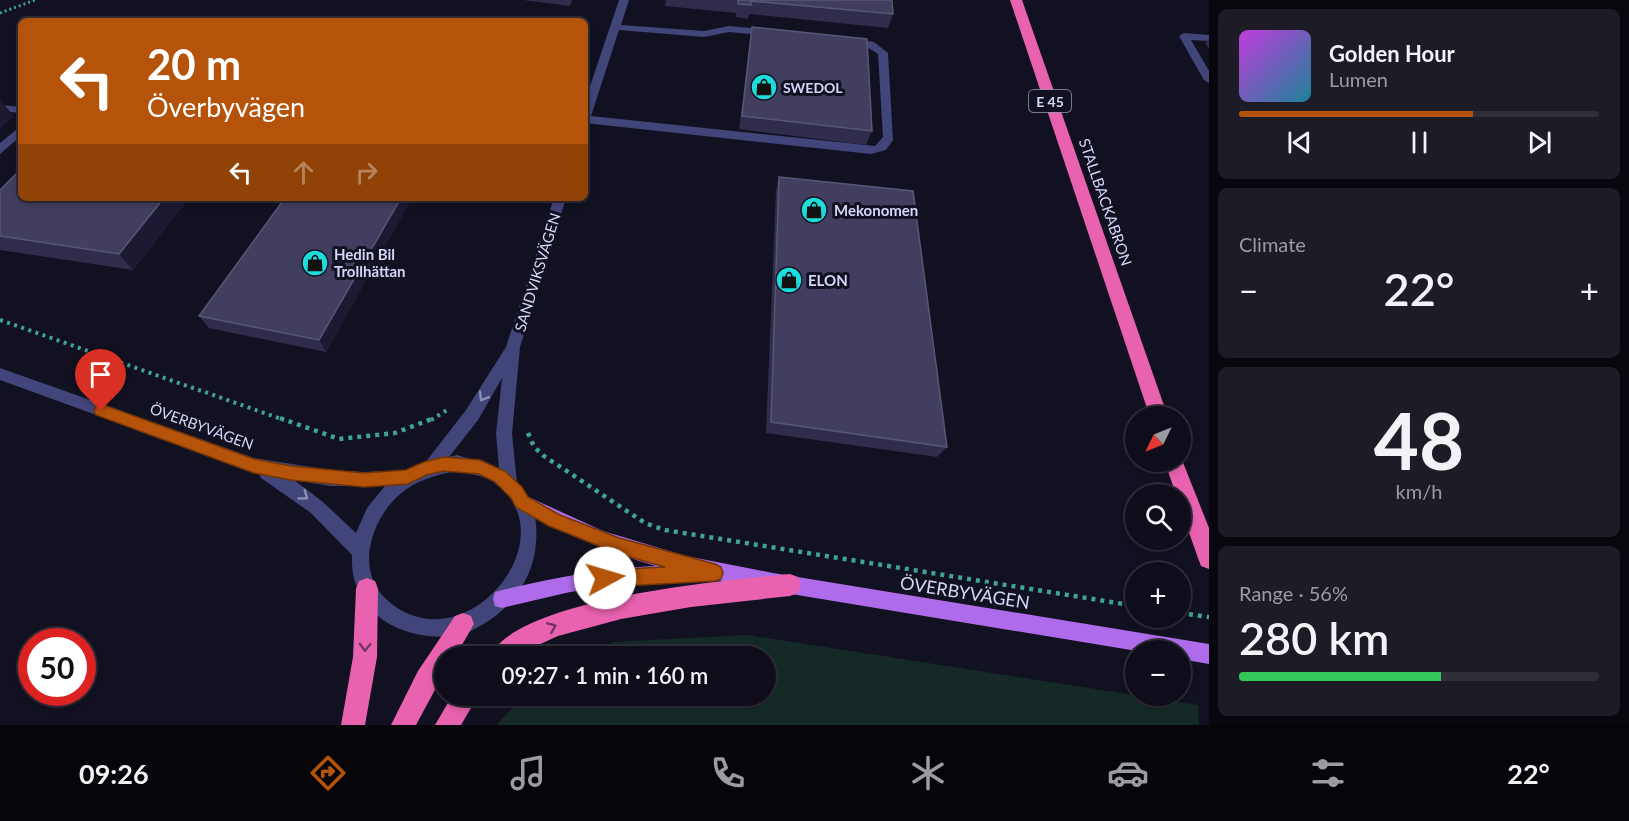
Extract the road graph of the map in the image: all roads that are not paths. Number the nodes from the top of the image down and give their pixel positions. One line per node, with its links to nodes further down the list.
1 (624, 0): 3 (street)
2 (1016, 0): 17 (highway, STALLBACKABRON / E 45)
3 (614, 27): 4 (street); 9 (street)
4 (788, 35)
5 (1209, 38): 7 (street)
6 (835, 40): 11 (street)
7 (1209, 80)
8 (0, 108): 10 (street)
9 (588, 109)
10 (18, 110)
11 (588, 118)
12 (18, 133): 13 (street)
13 (0, 150)
14 (559, 201): 15 (street, SANDVIKSVÄGEN)
15 (513, 346): 19 (street, SANDVIKSVÄGEN, one-way to 19); 22 (street, SANDVIKSVÄGEN)
16 (0, 374): 18 (street, ÖVERBYVÄGEN)
17 (1155, 406)
18 (254, 466): 21 (street, ÖVERBYVÄGEN); 24 (street, ÖVERBYVÄGEN, one-way to 24)
19 (432, 466): 21 (street); 22 (street)
20 (1179, 472): 25 (highway)
21 (408, 477): 24 (street)
22 (509, 485): 23 (street)
23 (522, 502): 26 (main road, ÖVERBYVÄGEN); 29 (street)
24 (360, 550): 28 (street)
25 (1209, 558)
26 (715, 573): 27 (main road, ÖVERBYVÄGEN); 29 (main road, ÖVERBYVÄGEN)
27 (790, 585): 31 (highway, one-way to 27); 32 (main road, ÖVERBYVÄGEN)
28 (367, 589): 30 (street); 34 (highway, one-way to 34)
29 (502, 599): 30 (street)
30 (463, 624): 35 (highway)
31 (516, 646)
32 (1209, 654)
33 (459, 706): 36 (highway)
34 (353, 725)
35 (404, 725)
36 (447, 725)

